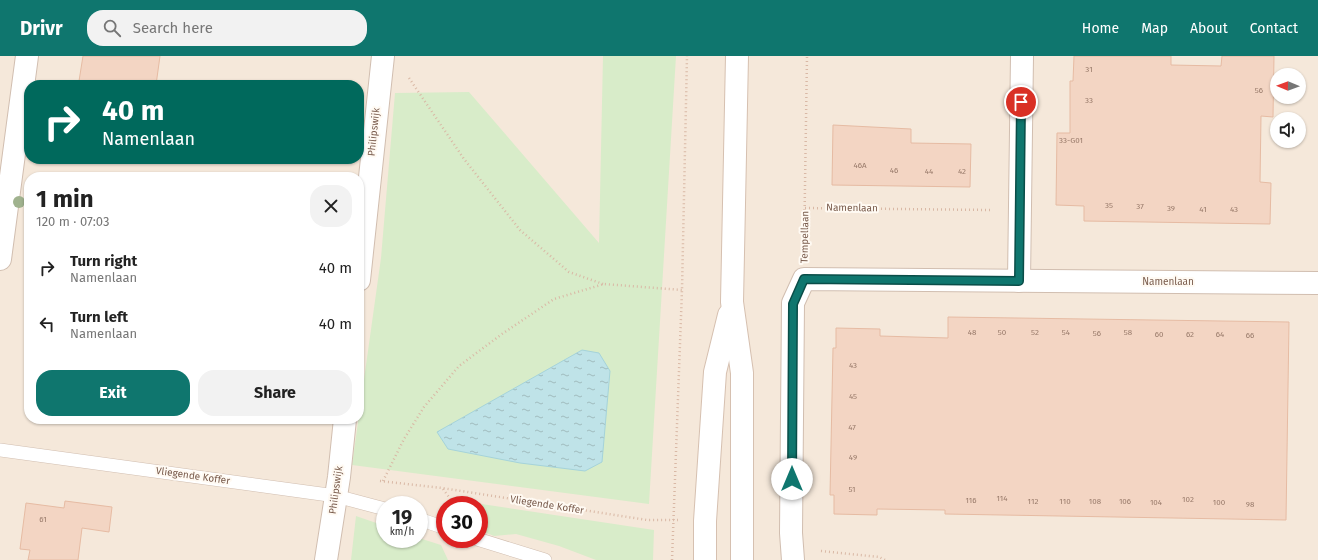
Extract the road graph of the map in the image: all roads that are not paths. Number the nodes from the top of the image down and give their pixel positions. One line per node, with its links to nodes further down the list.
1 (27, 56): 6 (street)
2 (383, 56): 5 (street, Philipswijk)
3 (737, 56): 9 (street)
4 (1022, 56): 7 (street)
5 (364, 232)
6 (0, 259)
7 (1019, 281): 8 (street, Namenlaan); 19 (street, Namenlaan)
8 (1318, 283)
9 (732, 302): 17 (street); 18 (street)
10 (344, 424): 12 (street, Philipswijk)
11 (0, 450): 12 (lane, Vliegende Koffer)
12 (336, 496): 13 (lane, Vliegende Koffer); 15 (street, Philipswijk)
13 (376, 507)
14 (488, 542): 16 (lane)
15 (326, 560)
16 (545, 560)
17 (705, 560)
18 (742, 560)
19 (793, 560)

